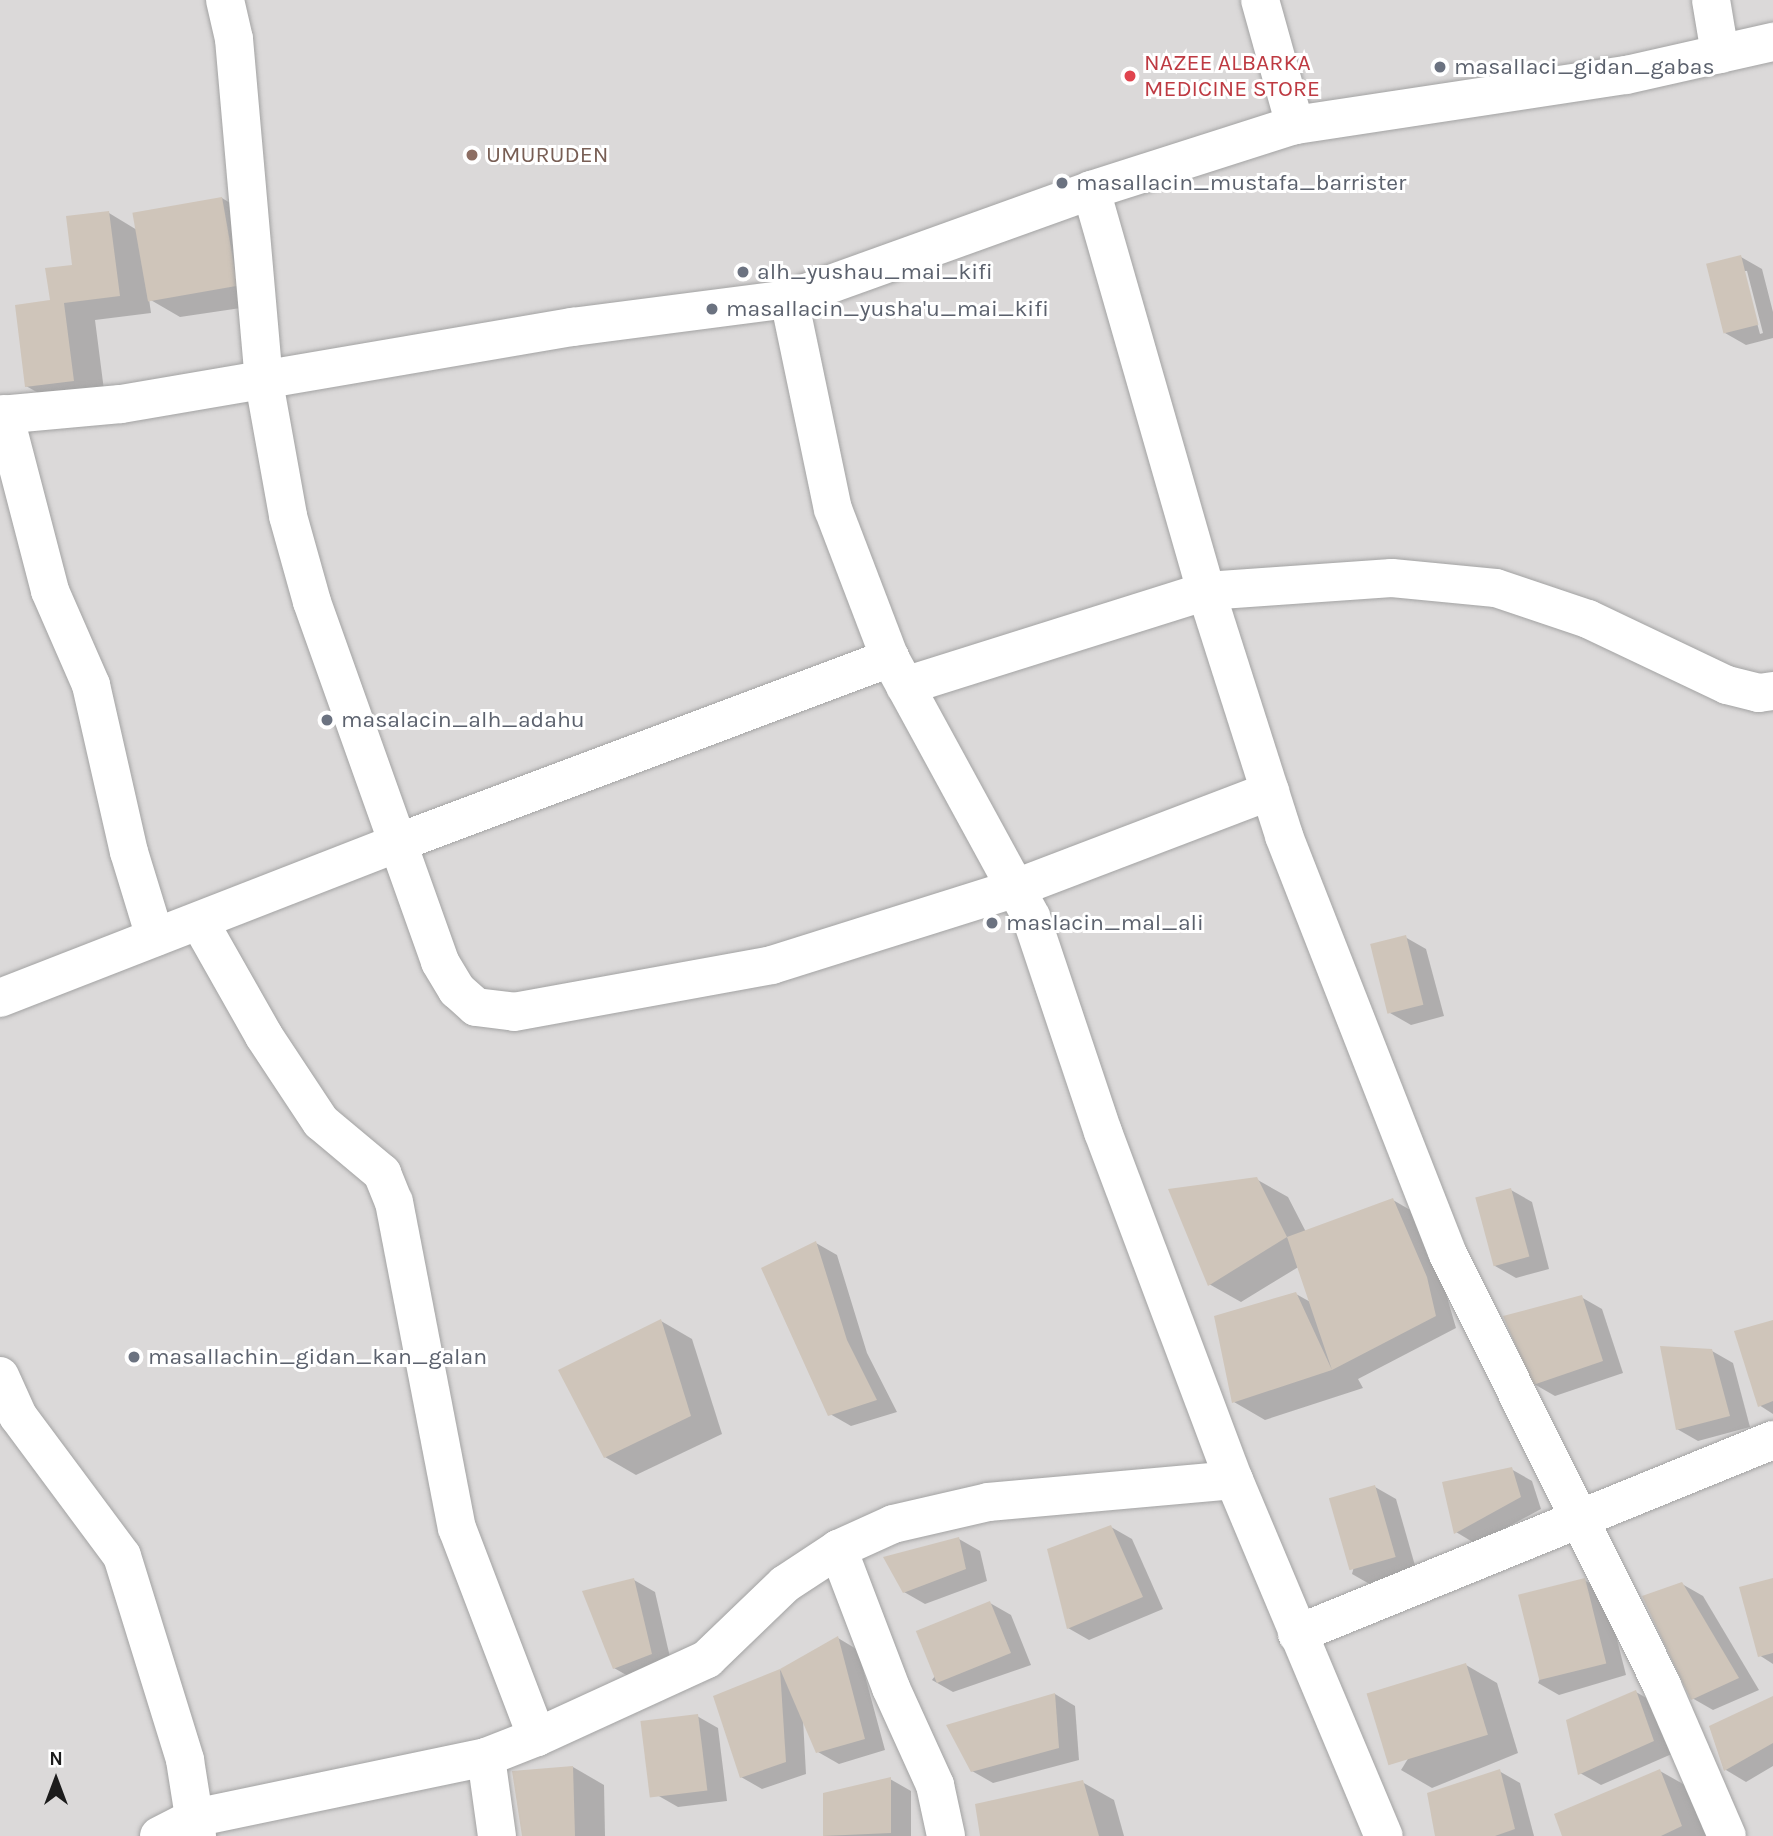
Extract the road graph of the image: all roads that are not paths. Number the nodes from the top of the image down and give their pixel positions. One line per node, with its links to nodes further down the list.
1 (225, 0): 9 (street)
2 (1260, 0): 6 (street)
3 (1711, 0): 5 (street)
4 (1773, 43): 5 (street)
5 (1720, 54): 6 (street)
6 (1294, 125): 7 (street)
7 (1091, 190): 8 (street); 11 (street)
8 (789, 299): 9 (street); 12 (street)
9 (264, 382): 10 (street); 15 (street)
10 (2, 415): 18 (street)
11 (1206, 591): 12 (street); 13 (street); 14 (street)
12 (898, 672): 15 (street); 16 (street)
13 (1773, 691)
14 (1270, 791): 16 (street); 23 (street)
15 (397, 843): 16 (street); 17 (street)
16 (1016, 888): 22 (street)
17 (199, 921): 18 (street); 26 (street)
18 (155, 937): 19 (street)
19 (0, 999)
20 (0, 1376): 28 (street)
21 (1773, 1440): 23 (street)
22 (1234, 1480): 24 (street); 25 (street)
23 (1578, 1520): 25 (street); 33 (street)
24 (838, 1549): 26 (street); 31 (street)
25 (1297, 1634): 32 (street)
26 (537, 1737): 27 (street)
27 (486, 1757): 28 (street); 30 (street)
28 (195, 1827): 29 (street)
29 (159, 1836)
30 (497, 1836)
31 (946, 1836)
32 (1384, 1836)
33 (1727, 1836)

